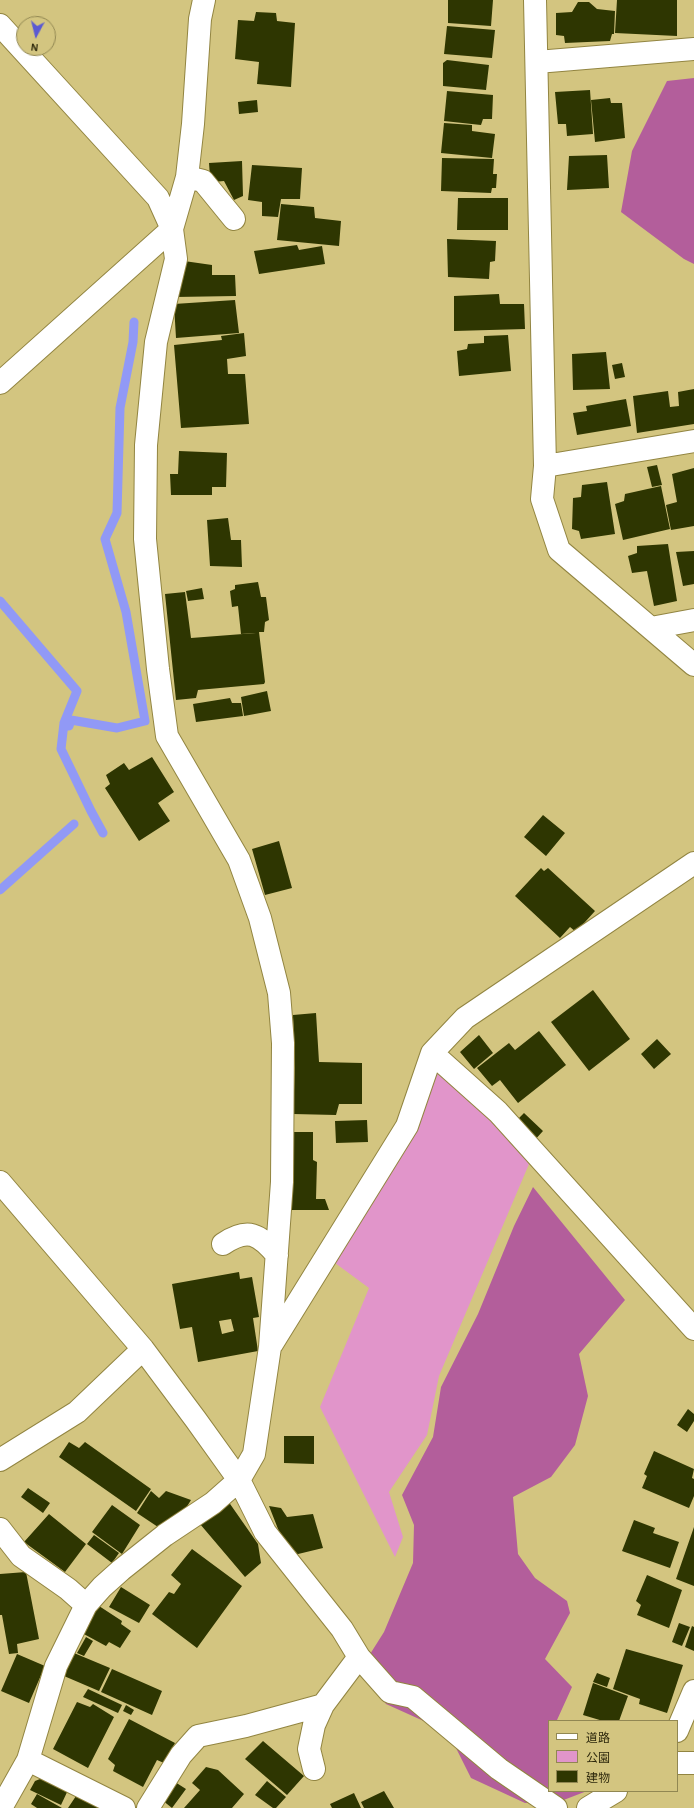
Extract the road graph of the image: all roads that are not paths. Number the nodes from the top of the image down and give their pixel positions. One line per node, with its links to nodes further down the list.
1 (204, 0): 6 (street)
2 (535, 0): 5 (street)
3 (0, 25): 8 (street)
4 (694, 48): 5 (street)
5 (537, 62): 11 (street)
6 (187, 177): 7 (street); 8 (street)
7 (234, 219)
8 (172, 229): 9 (street); 19 (street)
9 (0, 383)
10 (694, 441): 11 (street)
11 (545, 466): 13 (street)
12 (694, 620): 13 (street)
13 (651, 628): 14 (street)
14 (694, 665)
15 (694, 863): 16 (street)
16 (432, 1053): 20 (street); 21 (street)
17 (0, 1182): 22 (street)
18 (224, 1244): 19 (street)
19 (277, 1255): 21 (street)
20 (694, 1329)
21 (270, 1347): 24 (street)
22 (143, 1349): 23 (street); 24 (street)
23 (0, 1460)
24 (239, 1480): 26 (street); 27 (street)
25 (0, 1529): 26 (street)
26 (86, 1605): 31 (street)
27 (359, 1657): 29 (street); 39 (street)
28 (694, 1691): 30 (street)
29 (323, 1704): 34 (street); 38 (street)
30 (678, 1729)
31 (28, 1760): 36 (street); 37 (street)
32 (678, 1763): 33 (street)
33 (694, 1763)
34 (314, 1769)
35 (614, 1792): 40 (street)
36 (1, 1808)
37 (124, 1808)
38 (148, 1808)
39 (556, 1808)
40 (588, 1808)

